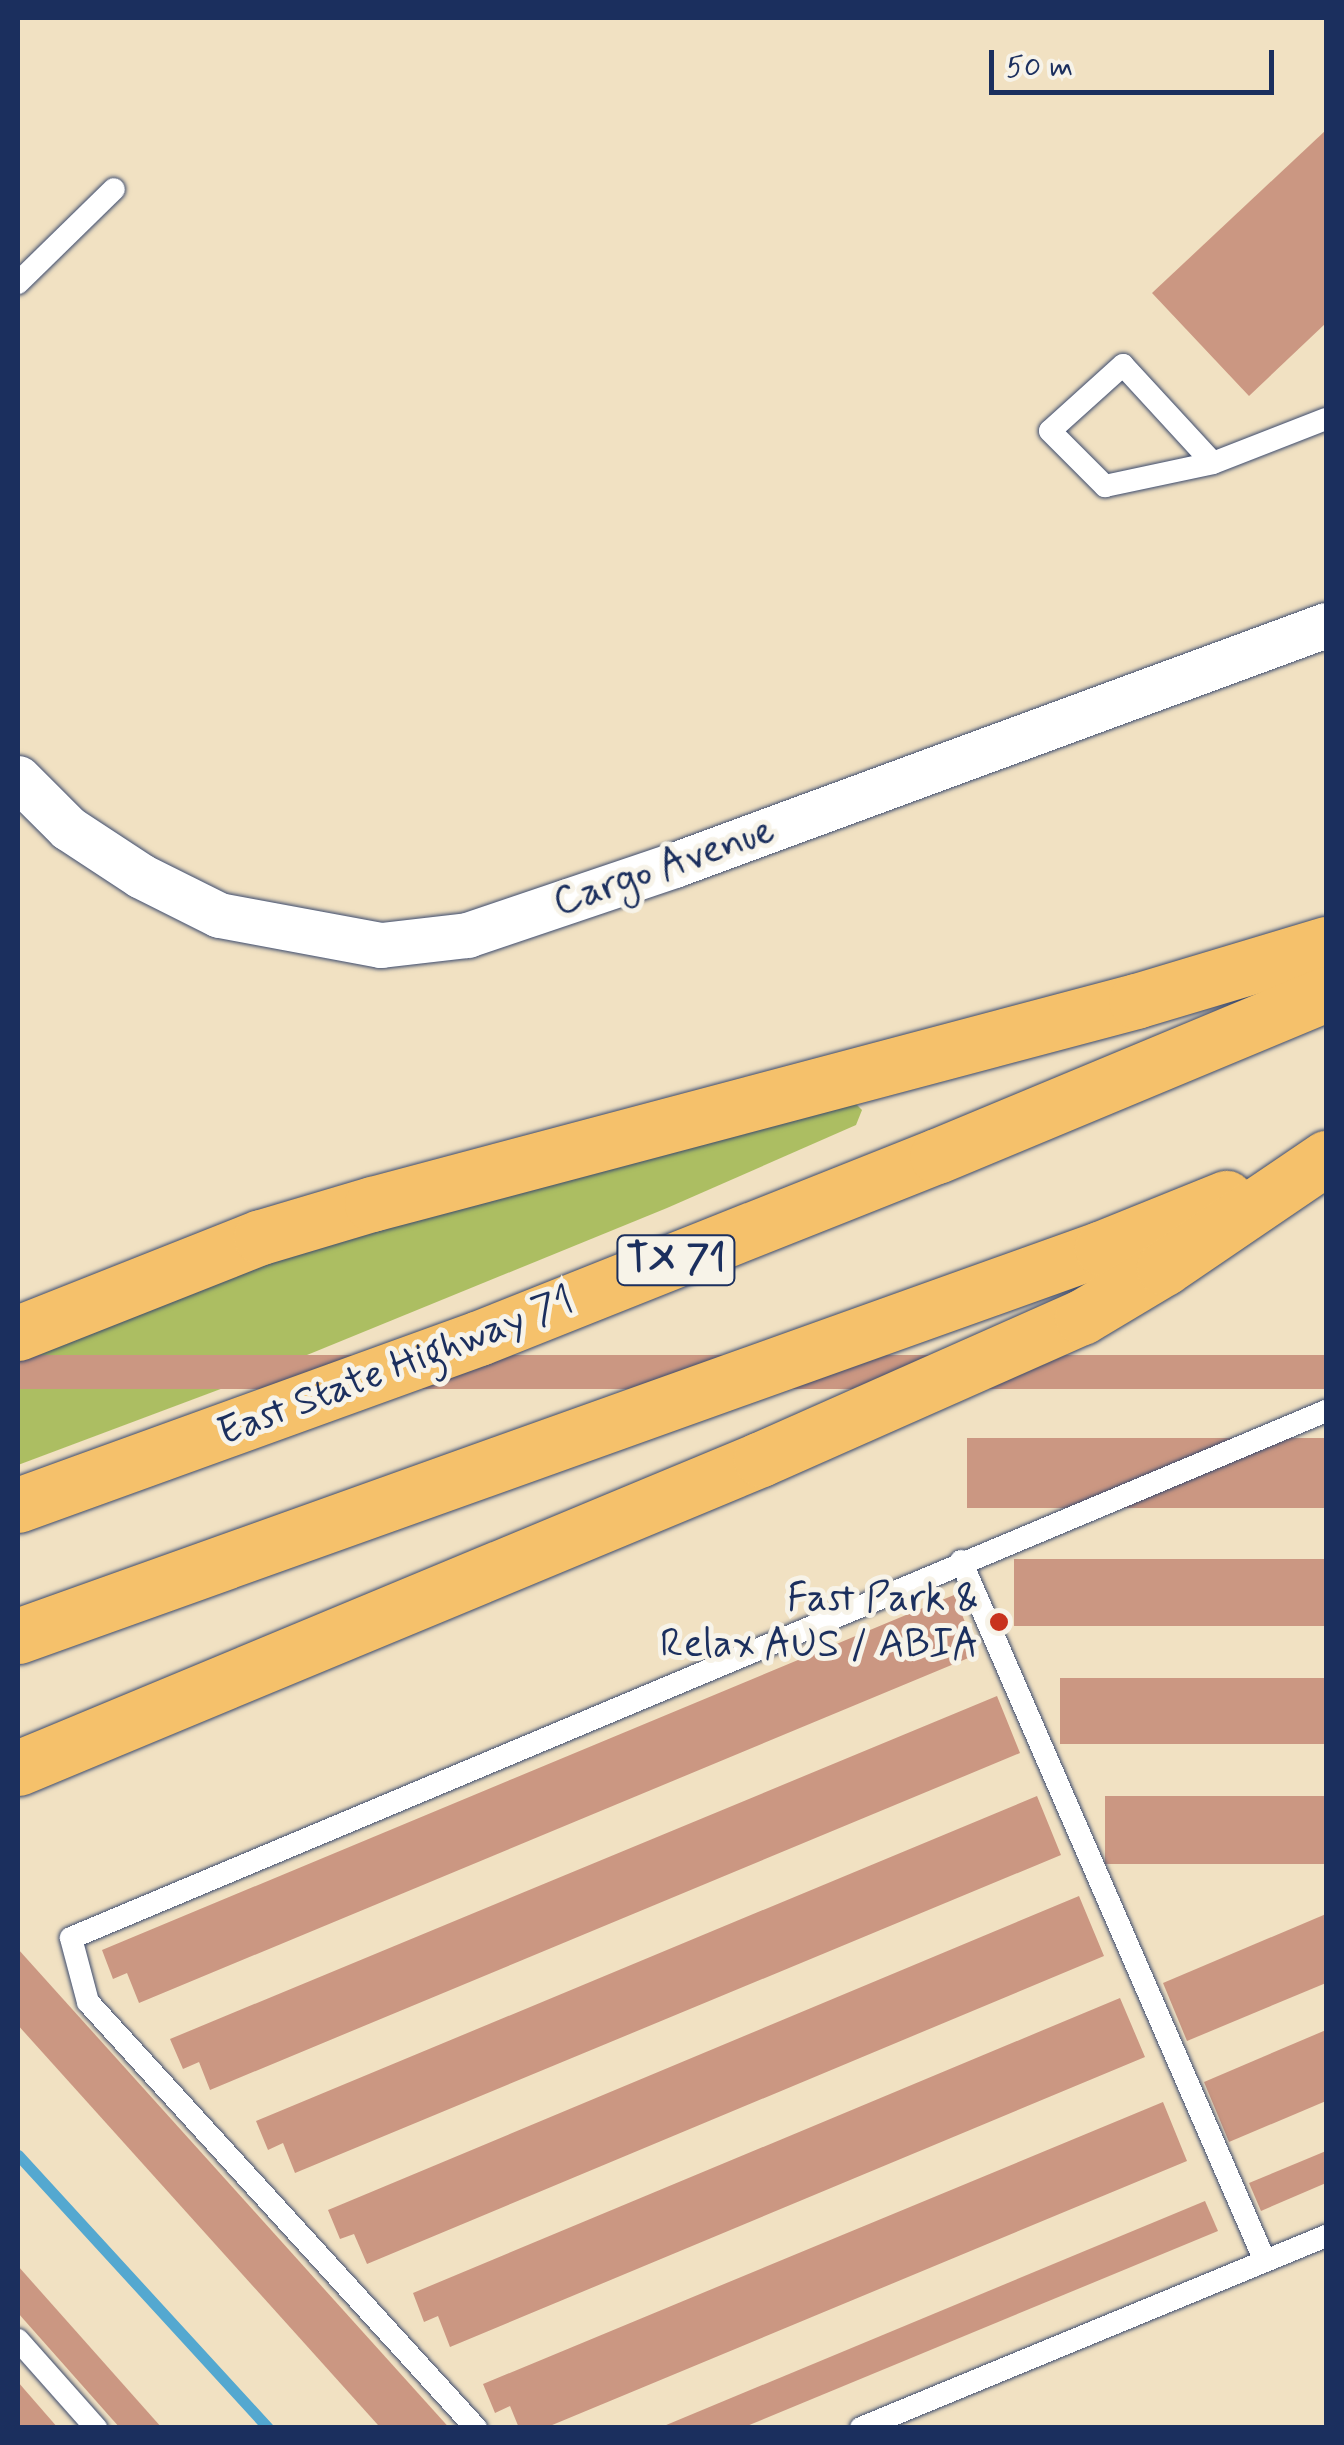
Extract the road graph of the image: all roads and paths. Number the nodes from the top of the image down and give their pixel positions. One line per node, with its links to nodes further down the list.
1 (114, 189): 2 (lane)
2 (18, 283)
3 (1326, 419): 4 (lane)
4 (1213, 463): 4 (lane)
5 (1326, 625): 6 (street, Cargo Avenue)
6 (18, 778)
7 (1326, 944): 10 (highway)
8 (1326, 994): 12 (highway, East State Highway 71 / TX 71)
9 (1326, 1158): 14 (highway); 15 (highway)
10 (18, 1334)
11 (1326, 1410): 13 (lane)
12 (18, 1505)
13 (961, 1561): 17 (lane); 20 (lane)
14 (18, 1636)
15 (18, 1768)
16 (1326, 2236): 17 (lane)
17 (1264, 2261): 21 (lane)
18 (18, 2340): 19 (lane)
19 (96, 2428)
20 (476, 2428)
21 (861, 2428)

